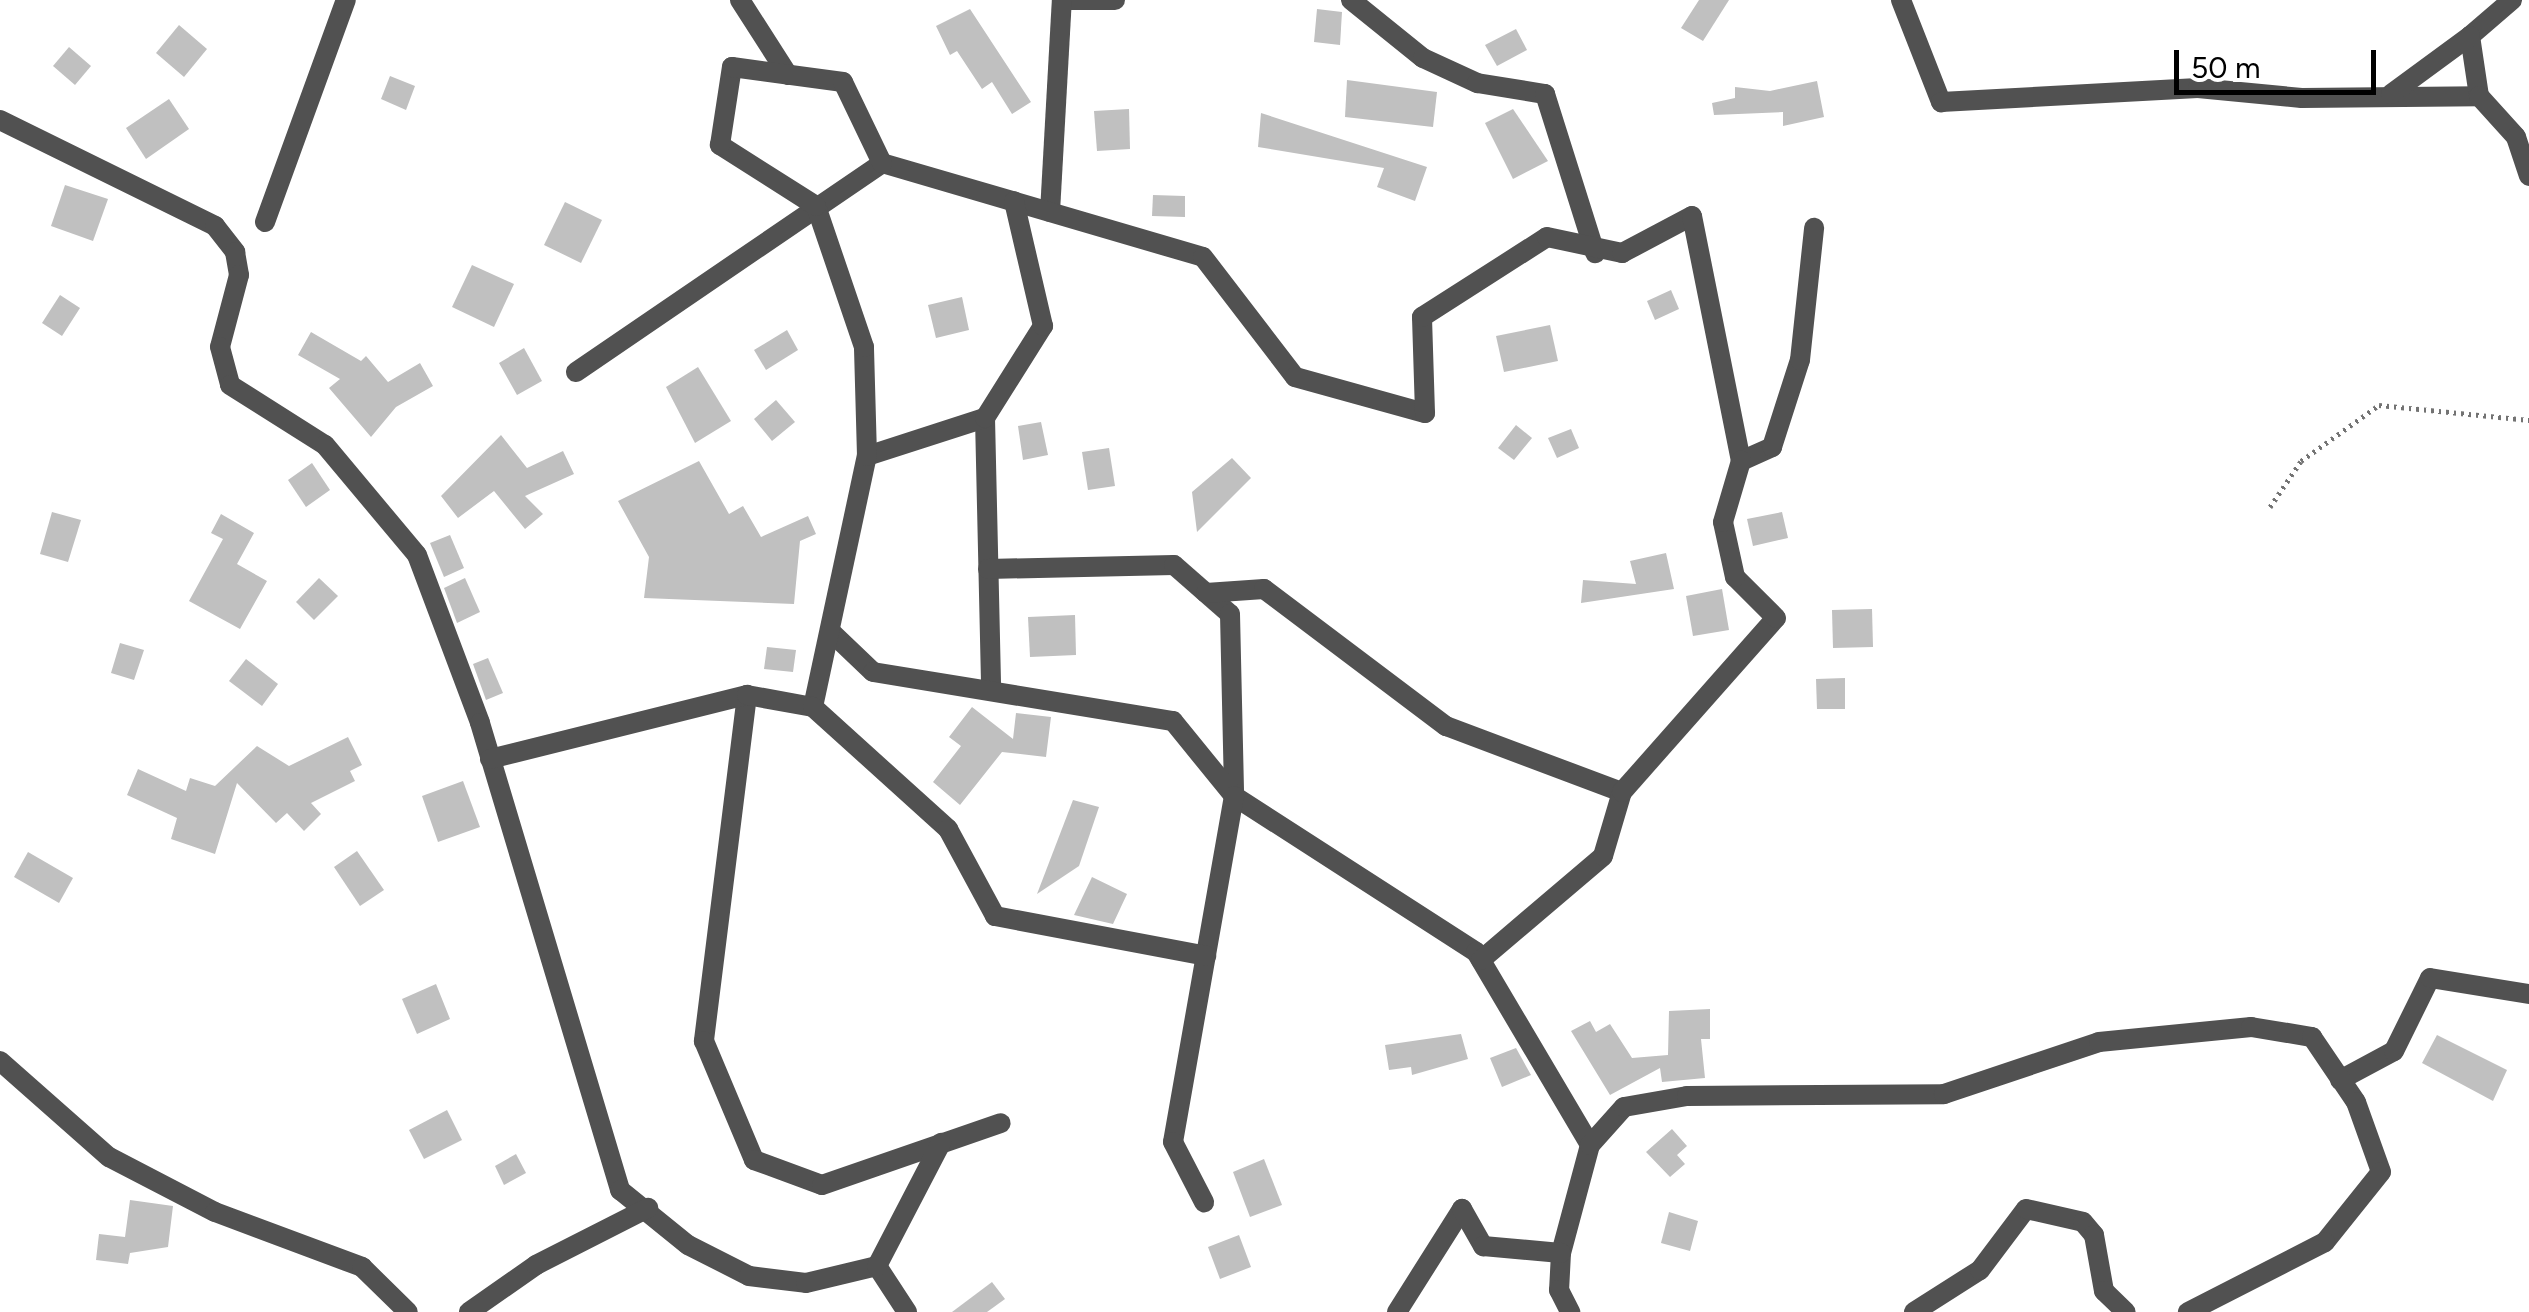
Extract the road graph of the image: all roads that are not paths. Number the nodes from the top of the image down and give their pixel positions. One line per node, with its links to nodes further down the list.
1 (346, 0): 18 (street)
2 (740, 0): 9 (street)
3 (1065, 0): 4 (street); 17 (street)
4 (1116, 0)
5 (1351, 0): 20 (street)
6 (1901, 0): 10 (street)
7 (2500, 5): 8 (street)
8 (2470, 36): 10 (street); 11 (street)
9 (788, 75): 13 (street); 16 (street)
10 (2391, 94): 11 (street)
11 (2479, 96): 14 (street)
12 (0, 120): 31 (street)
13 (882, 163): 15 (street); 16 (street)
14 (2529, 176)
15 (1014, 201): 17 (street); 22 (street)
16 (816, 206): 21 (street); 23 (street)
17 (1050, 212): 20 (street)
18 (265, 222)
19 (1814, 228): 24 (street)
20 (1595, 253): 24 (street)
21 (576, 372)
22 (985, 418): 23 (street); 25 (street)
23 (867, 456): 27 (street)
24 (1741, 461): 32 (street)
25 (988, 570): 26 (street); 28 (street)
26 (1206, 593): 32 (street); 33 (street)
27 (830, 631): 28 (street); 30 (street)
28 (991, 691): 33 (street)
29 (748, 695): 30 (street); 31 (street); 40 (street)
30 (813, 707): 34 (street)
31 (490, 759): 43 (street)
32 (1622, 792): 35 (street)
33 (1234, 796): 34 (street); 35 (street)
34 (1206, 956): 42 (street)
35 (1481, 960): 41 (street)
36 (2529, 994): 38 (street)
37 (0, 1062): 46 (street)
38 (2340, 1080): 41 (street); 53 (street)
39 (1001, 1122): 40 (street)
40 (941, 1144): 45 (street)
41 (1590, 1145): 44 (street)
42 (1204, 1202)
43 (648, 1208): 45 (street); 47 (street)
44 (1561, 1253): 49 (street); 50 (street)
45 (877, 1266): 48 (street)
46 (408, 1312)
47 (469, 1312)
48 (906, 1312)
49 (1397, 1312)
50 (1570, 1312)
51 (1914, 1312): 52 (street)
52 (2126, 1312)
53 (2188, 1312)

